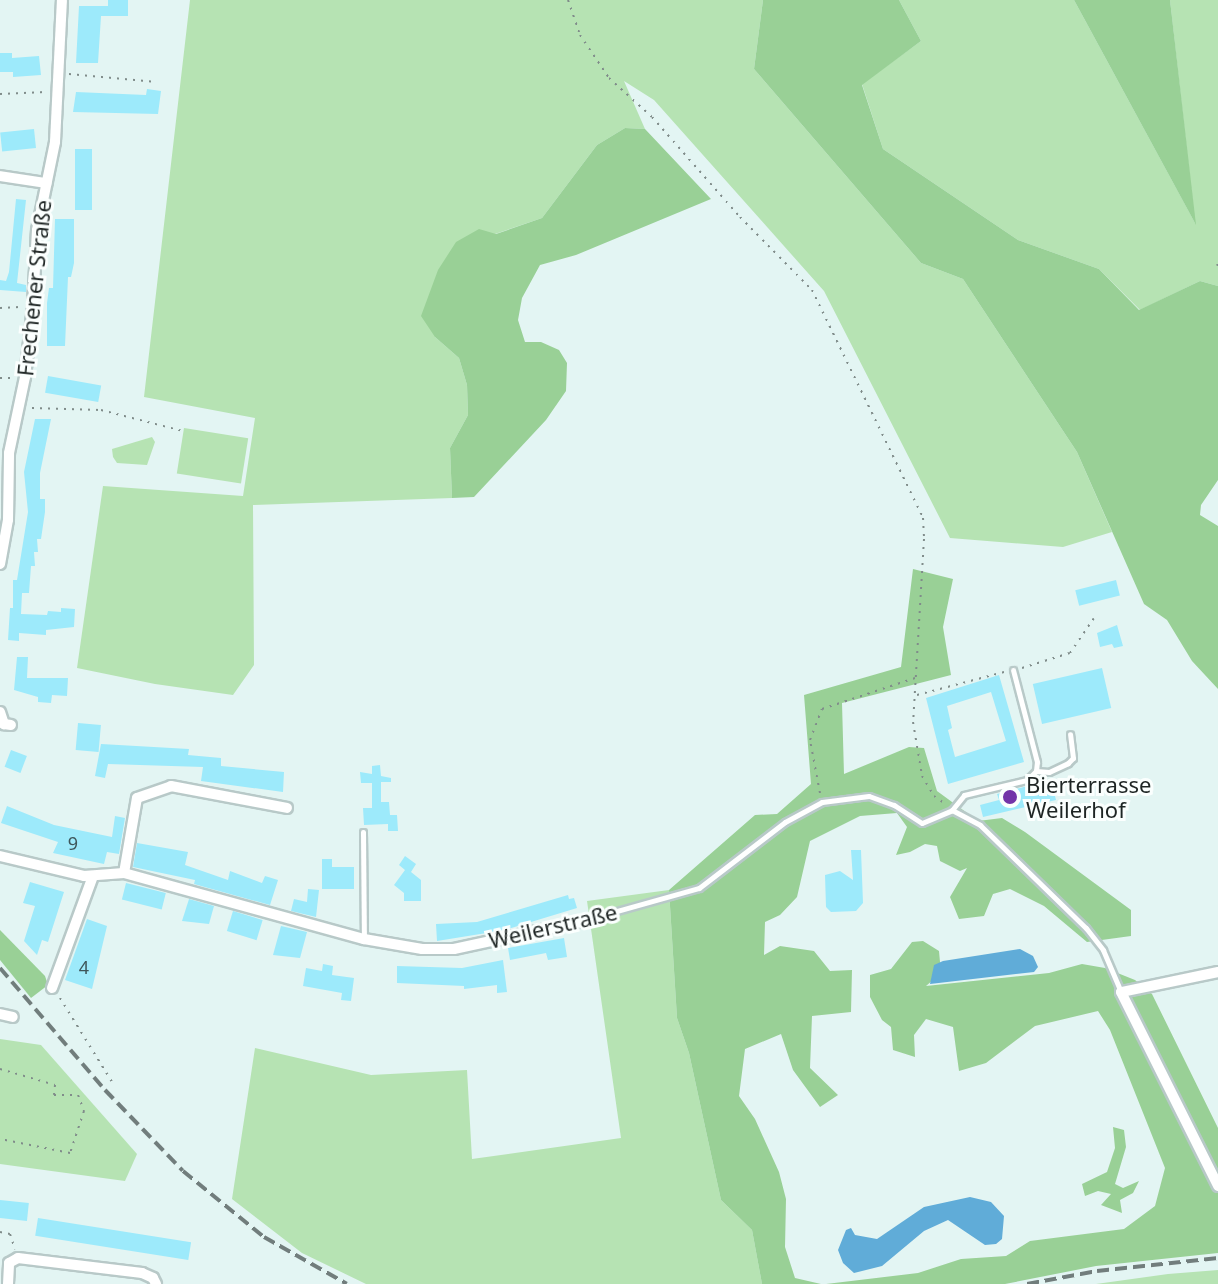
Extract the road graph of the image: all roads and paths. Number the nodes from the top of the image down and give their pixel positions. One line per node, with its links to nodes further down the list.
1 (62, 0): 3 (street, Frechener Straße)
2 (568, 0): 15 (path)
3 (59, 73): 4 (path); 5 (street, Frechener Straße)
4 (157, 82)
5 (59, 91): 6 (path); 8 (street, Frechener Straße)
6 (0, 94)
7 (0, 176): 8 (street)
8 (46, 183): 9 (street, Frechener Straße)
9 (33, 306): 10 (path); 11 (street, Frechener Straße)
10 (0, 308)
11 (19, 407): 12 (path, Frechener Straße); 13 (street, Frechener Straße)
12 (183, 431)
13 (0, 564)
14 (1013, 670): 19 (lane)
15 (916, 677): 20 (path); 22 (path)
16 (0, 712): 17 (street)
17 (11, 725)
18 (1070, 734): 19 (lane)
19 (1036, 771): 22 (lane)
20 (822, 802): 22 (lane, Weilerstraße); 27 (lane, Weilerstraße)
21 (287, 808): 25 (street)
22 (952, 810): 31 (lane)
23 (363, 832): 28 (lane)
24 (0, 856): 26 (street, Weilerstraße)
25 (124, 873): 26 (street, Weilerstraße); 28 (street, Weilerstraße)
26 (93, 876): 30 (street)
27 (584, 921): 28 (street, Weilerstraße)
28 (364, 939)
29 (1218, 972): 31 (street)
30 (52, 988): 35 (path)
31 (1121, 992): 37 (street)
32 (0, 1014): 33 (street)
33 (13, 1017)
34 (0, 1069): 36 (path)
35 (112, 1082)
36 (0, 1139)
37 (1218, 1186)
38 (0, 1232): 39 (path)
39 (18, 1258): 40 (street); 41 (street)
40 (8, 1284)
41 (156, 1284)

